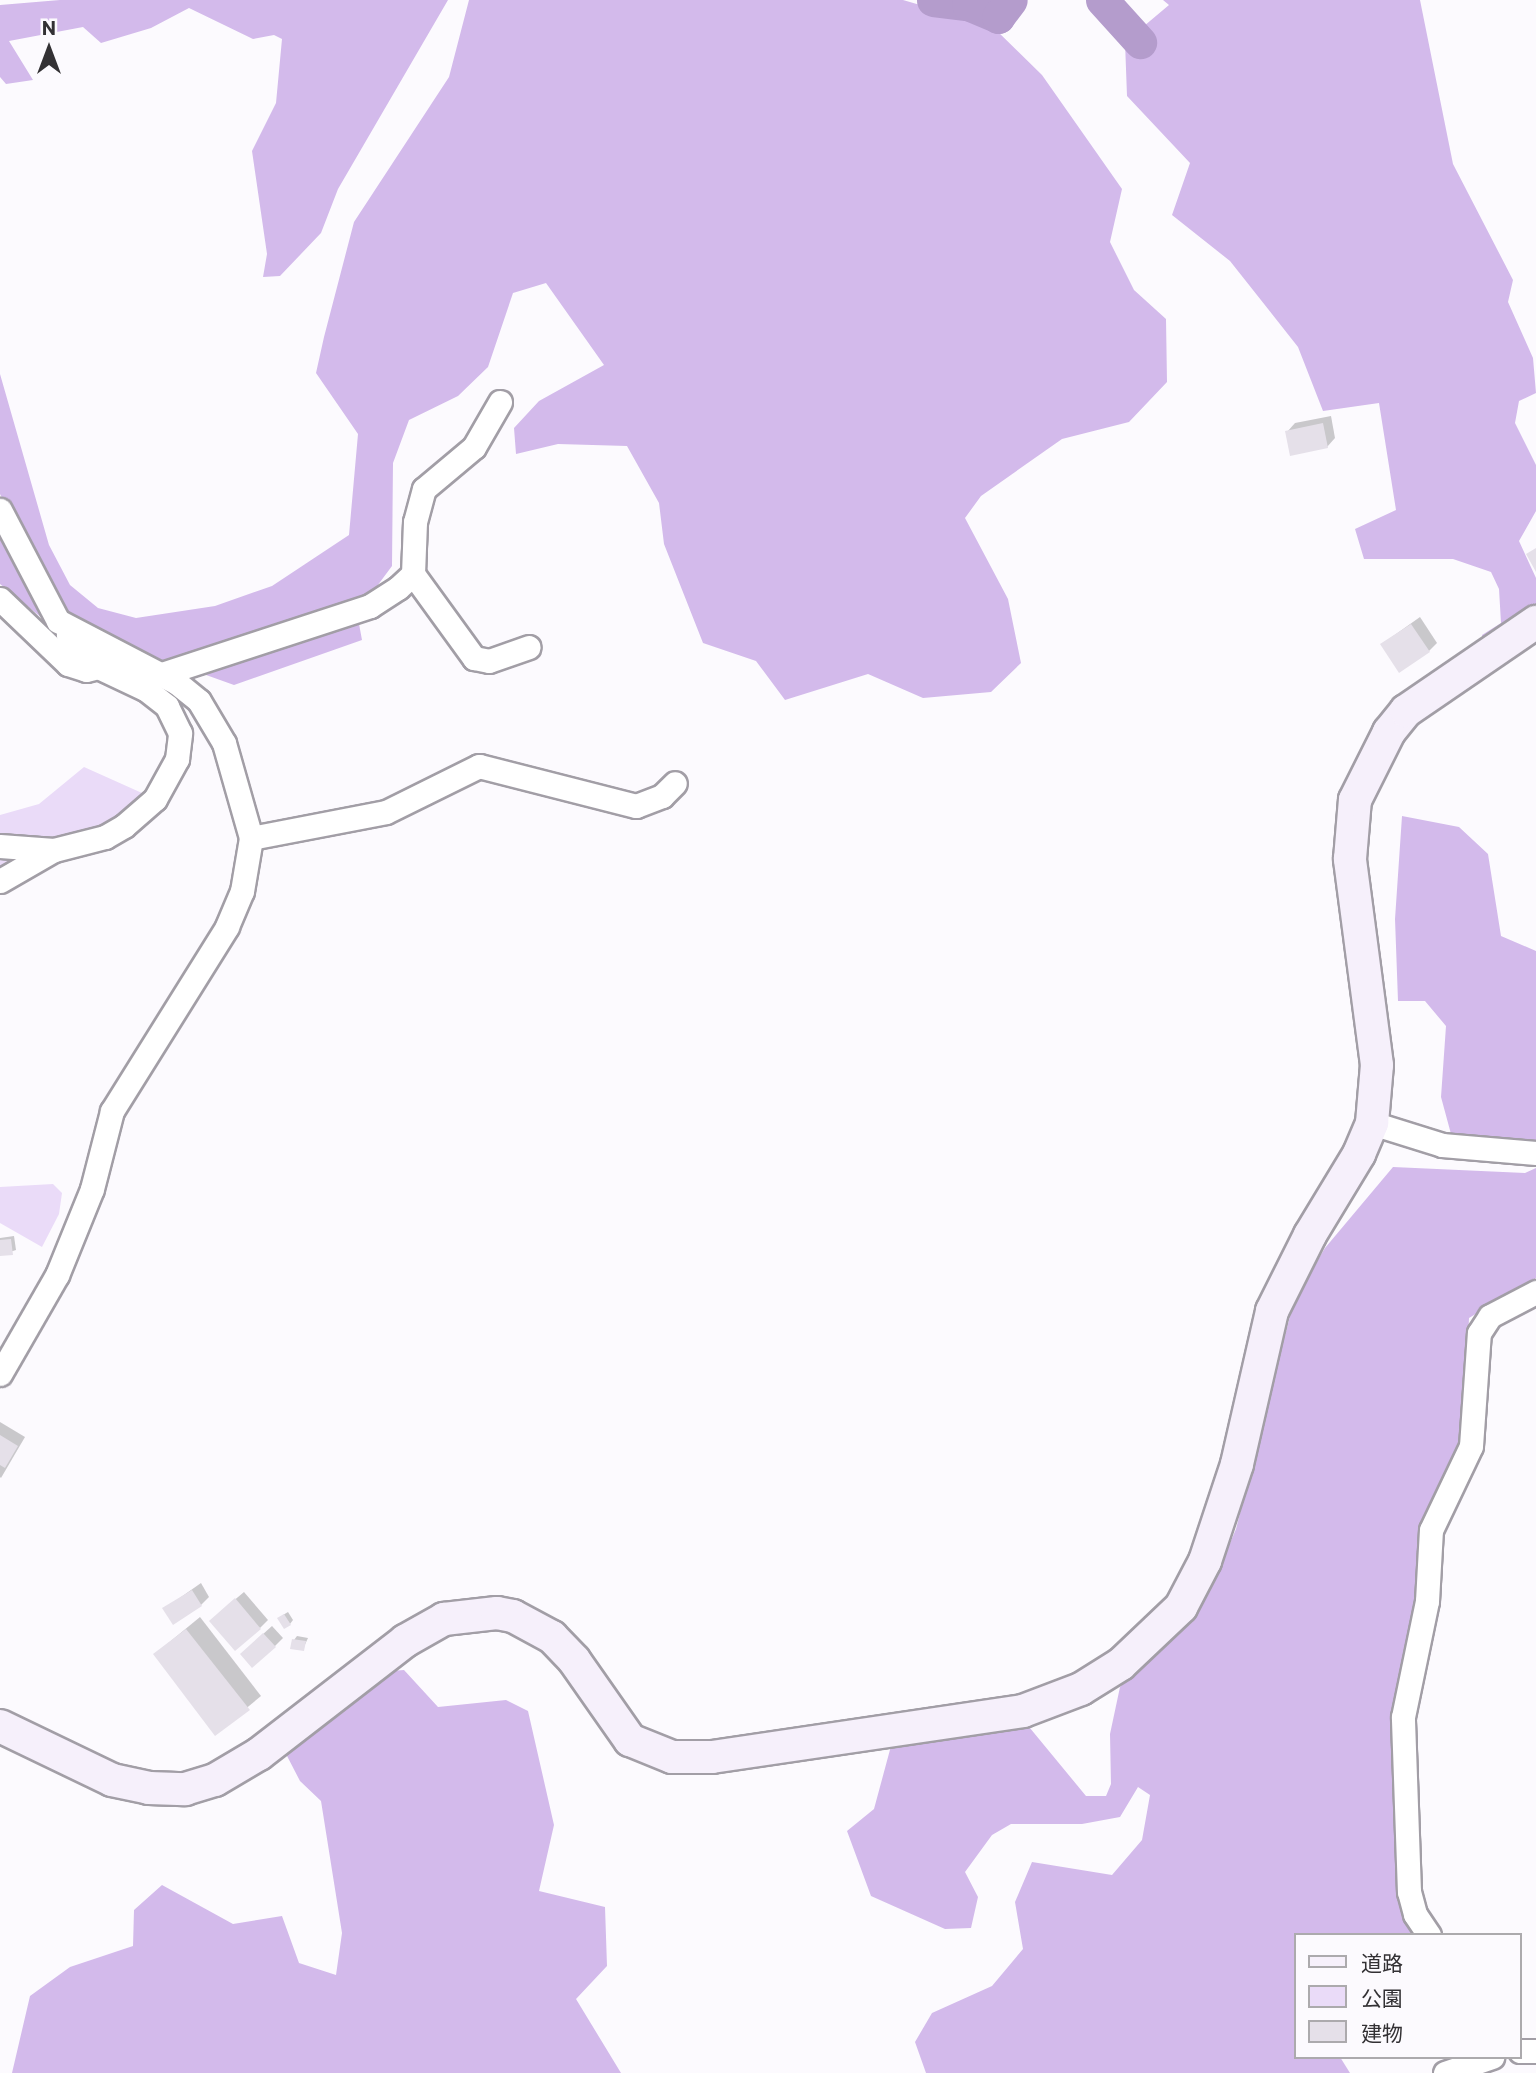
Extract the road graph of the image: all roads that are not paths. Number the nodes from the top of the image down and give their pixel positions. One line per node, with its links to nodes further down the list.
1 (500, 402): 3 (street)
2 (0, 510): 5 (street)
3 (412, 574): 7 (street); 9 (street)
4 (0, 599): 8 (street)
5 (58, 621): 8 (street); 9 (street)
6 (1536, 622): 15 (street)
7 (529, 647)
8 (98, 667): 13 (street)
9 (162, 674): 11 (street)
10 (675, 783): 11 (street)
11 (251, 838): 18 (street)
12 (0, 846): 13 (street)
13 (54, 850): 14 (street)
14 (0, 881)
15 (1372, 1123): 16 (street); 19 (street)
16 (1536, 1153)
17 (1536, 1292): 20 (street)
18 (0, 1374)
19 (0, 1726)
20 (1428, 1933)
21 (1486, 2059): 22 (street)
22 (1445, 2073)

